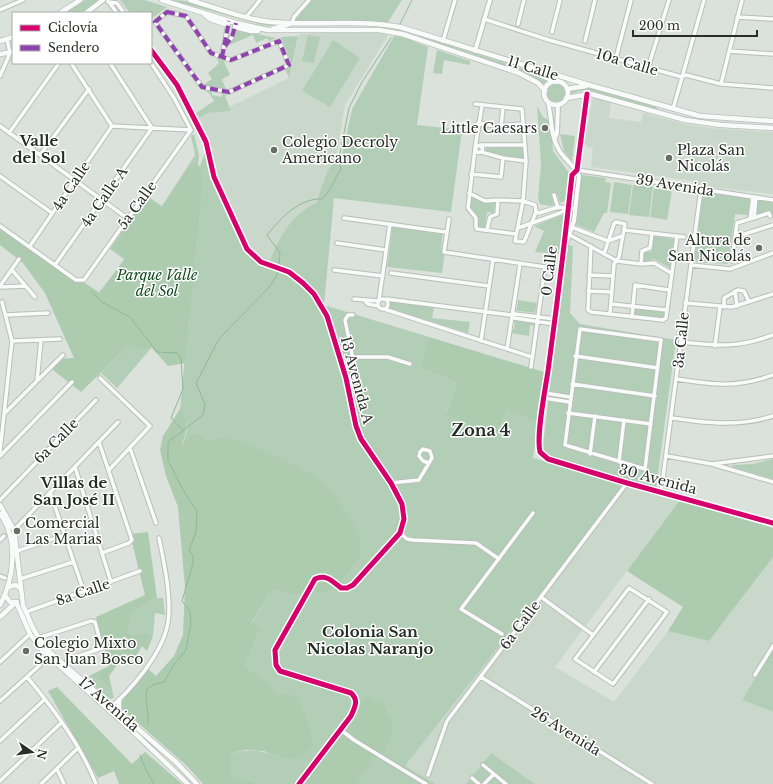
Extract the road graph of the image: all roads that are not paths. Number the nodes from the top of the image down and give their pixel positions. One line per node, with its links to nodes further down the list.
1 (23, 0): 17 (street)
2 (80, 0): 18 (main road)
3 (162, 0): 26 (main road, 11 Calle)
4 (190, 0): 22 (main road)
5 (260, 0): 22 (street)
6 (309, 0): 27 (street)
7 (455, 0): 35 (street)
8 (490, 0): 24 (street)
9 (524, 0): 28 (street)
10 (560, 0): 31 (street)
11 (596, 0): 36 (street)
12 (631, 0): 45 (street)
13 (669, 0): 51 (street)
14 (704, 0): 53 (street)
15 (742, 0): 23 (street)
16 (106, 1): 19 (main road); 20 (street); 21 (street)
17 (0, 10)
18 (62, 12)
19 (88, 12)
20 (116, 12)
21 (123, 12)
22 (247, 16): 27 (main road)
23 (737, 17): 25 (street); 40 (street)
24 (484, 19): 39 (street); 45 (street, 10a Calle)
25 (773, 19)
26 (229, 23): 29 (main road, 11 Calle); 37 (street)
27 (292, 23): 30 (main road); 35 (main road, 11 Calle)
28 (518, 24)
29 (235, 25): 30 (main road, 11 Calle); 37 (street)
30 (268, 30): 60 (main road, 11 Calle)
31 (552, 32)
32 (12, 37): 33 (main road)
33 (7, 39): 34 (main road); 41 (street)
34 (0, 40)
35 (443, 41): 39 (main road, 11 Calle)
36 (585, 41)
37 (225, 46): 44 (street)
38 (152, 51): 202 (street, 13 Avenida A)
39 (475, 51): 50 (main road, 11 Calle)
40 (729, 51): 43 (street); 55 (street)
41 (12, 52): 42 (main road); 52 (street)
42 (0, 54)
43 (773, 54)
44 (222, 57): 44 (street)
45 (616, 58): 51 (street, 10a Calle)
46 (58, 64): 78 (street)
47 (72, 64): 58 (street)
48 (111, 64): 75 (street)
49 (152, 64): 77 (street)
50 (523, 65): 54 (main road); 56 (main road, 11 Calle)
51 (648, 68): 53 (street, 10a Calle)
52 (0, 76)
53 (682, 77): 55 (street, 10a Calle); 68 (street)
54 (556, 82): 59 (main road); 60 (main road)
55 (721, 84): 57 (street, 10a Calle)
56 (589, 85): 59 (main road); 68 (main road, 11 Calle)
57 (773, 88)
58 (89, 89): 73 (street); 82 (street)
59 (567, 89): 62 (main road)
60 (545, 90): 63 (main road)
61 (587, 94): 62 (main road, 11 Calle); 76 (main road, 11 Calle); 85 (street, 0 Calle)
62 (566, 98): 65 (main road)
63 (548, 102): 65 (main road); 79 (street)
64 (475, 104): 66 (street)
65 (558, 105): 79 (street)
66 (482, 106): 67 (street); 70 (street)
67 (503, 108): 71 (street); 74 (street)
68 (673, 109): 69 (main road, 11 Calle)
69 (773, 121)
70 (478, 123): 74 (street); 81 (street)
71 (524, 124): 74 (street); 80 (street)
72 (0, 126): 78 (street)
73 (112, 126): 75 (street); 88 (street, 4a Calle)
74 (501, 126)
75 (152, 128): 77 (street); 93 (street, 4a Calle A)
76 (773, 128)
77 (191, 130): 106 (street, 5a Calle)
78 (9, 132): 82 (street)
79 (555, 139): 85 (street)
80 (525, 145): 81 (street); 84 (street)
81 (478, 149): 83 (street); 86 (street)
82 (40, 155): 88 (street)
83 (503, 158): 84 (street); 86 (street)
84 (526, 161): 96 (street)
85 (577, 170): 89 (street, 39 Avenida); 98 (street, 0 Calle); 99 (street, 0 Calle)
86 (471, 174): 90 (street)
87 (0, 176): 102 (street)
88 (75, 180): 93 (street); 102 (street, 4a Calle)
89 (701, 189): 92 (street, 39 Avenida); 143 (street, 3a Calle)
90 (469, 193): 94 (street); 117 (street)
91 (554, 195): 97 (street)
92 (755, 197): 95 (street, 39 Avenida); 109 (street)
93 (102, 200): 106 (street); 140 (street, 4a Calle A)
94 (498, 200): 96 (street); 117 (street)
95 (773, 200)
96 (523, 201): 101 (street); 116 (street)
97 (558, 207): 98 (street); 100 (street); 103 (street)
98 (568, 208): 99 (street); 103 (street); 112 (street, 0 Calle)
99 (575, 209): 115 (street, 0 Calle)
100 (548, 210): 101 (street); 104 (street)
101 (536, 212): 110 (street)
102 (52, 213): 131 (street, 4a Calle)
103 (560, 213): 104 (street)
104 (551, 216): 110 (street)
105 (771, 216): 109 (street)
106 (127, 218): 140 (street, 5a Calle)
107 (344, 218): 111 (street)
108 (449, 218): 120 (street)
109 (752, 218): 127 (street)
110 (532, 223): 116 (street); 122 (street)
111 (390, 224): 120 (street); 133 (street)
112 (566, 225): 115 (street); 123 (street, 0 Calle)
113 (773, 225): 127 (street)
114 (0, 226): 131 (street)
115 (572, 226): 118 (street); 123 (street, 0 Calle)
116 (518, 228): 122 (street)
117 (487, 230): 122 (street)
118 (581, 230): 128 (street); 129 (street)
119 (624, 230): 121 (street); 124 (street); 129 (street)
120 (446, 232): 137 (street)
121 (652, 233): 125 (street); 142 (street)
122 (516, 234)
123 (568, 234): 128 (street); 182 (street, 0 Calle)
124 (622, 236): 129 (street); 138 (street)
125 (676, 236): 126 (street); 146 (street)
126 (684, 237)
127 (735, 237): 139 (street)
128 (577, 238): 132 (street)
129 (608, 241): 135 (street)
130 (337, 243): 133 (street)
131 (30, 246): 140 (street)
132 (591, 246): 135 (street); 148 (street)
133 (386, 250): 149 (street)
134 (773, 253): 143 (street)
135 (604, 254): 138 (street)
136 (19, 259): 144 (street)
137 (493, 260): 141 (street); 153 (street)
138 (617, 261): 142 (street); 150 (street)
139 (732, 261)
140 (55, 264)
141 (520, 264): 179 (street); 180 (street)
142 (641, 264): 146 (street)
143 (691, 265): 166 (street, 3a Calle)
144 (12, 270): 151 (street); 152 (street)
145 (334, 270): 149 (street)
146 (671, 272): 154 (street)
147 (391, 273): 153 (street)
148 (589, 275): 150 (street); 155 (street)
149 (383, 276): 163 (street)
150 (613, 276): 157 (street)
151 (0, 286): 152 (street)
152 (26, 286): 159 (street)
153 (489, 286): 174 (street)
154 (669, 290): 169 (street); 173 (street)
155 (588, 291): 157 (street); 176 (street)
156 (735, 291): 165 (street); 170 (street); 171 (street)
157 (612, 292): 167 (street)
158 (773, 294): 165 (street)
159 (35, 297)
160 (354, 299): 162 (street)
161 (386, 300): 163 (street); 172 (street); 174 (street)
162 (365, 301): 163 (street); 168 (street)
163 (379, 301): 168 (street)
164 (2, 302): 177 (street)
165 (749, 302): 170 (street)
166 (685, 303): 171 (street); 189 (street, 3a Calle)
167 (611, 304): 169 (street); 176 (street)
168 (378, 306): 172 (street)
169 (632, 306): 173 (street); 181 (street)
170 (737, 306): 171 (street)
171 (722, 307): 190 (street)
172 (384, 309): 188 (street)
173 (667, 310): 181 (street)
174 (486, 312): 179 (street); 188 (street)
175 (48, 313): 177 (street)
176 (610, 314): 181 (street)
177 (6, 315): 187 (street)
178 (353, 315): 194 (street)
179 (511, 315): 180 (street); 183 (street); 191 (street)
180 (538, 317): 182 (street); 183 (street)
181 (632, 317)
182 (554, 321): 183 (street); 207 (street, 0 Calle)
183 (538, 322): 195 (street)
184 (773, 335): 190 (street)
185 (60, 339): 186 (street)
186 (41, 340): 187 (street); 203 (street)
187 (12, 341): 214 (street)
188 (481, 341): 191 (street)
189 (681, 342): 190 (street); 201 (street, 3a Calle)
190 (715, 346)
191 (507, 349): 195 (street)
192 (63, 355): 203 (street)
193 (575, 356): 198 (street); 198 (street); 205 (street)
194 (353, 357): 196 (street); 202 (street)
195 (532, 357): 197 (street)
196 (410, 364)
197 (531, 367)
198 (658, 368): 208 (street)
199 (773, 375): 201 (street)
200 (100, 378): 222 (street)
201 (677, 379): 217 (street, 3a Calle)
202 (347, 380): 237 (street, 13 Avenida A)
203 (37, 381): 214 (street)
204 (72, 382): 226 (street)
205 (572, 384): 208 (street); 209 (street)
206 (560, 395): 207 (street); 209 (street); 211 (street)
207 (545, 396): 211 (street); 224 (street, 0 Calle)
208 (655, 396): 220 (street)
209 (570, 397): 212 (street)
210 (96, 400): 241 (street, 6a Calle)
211 (560, 400): 212 (street)
212 (569, 402): 213 (street)
213 (568, 413): 215 (street); 225 (street)
214 (4, 414): 223 (street)
215 (595, 416): 218 (street); 225 (street)
216 (773, 416): 217 (street)
217 (672, 418): 227 (street, 3a Calle)
218 (624, 420): 220 (street); 229 (street)
219 (118, 422): 221 (street)
220 (651, 424): 229 (street)
221 (99, 442): 233 (street); 234 (street)
222 (130, 448): 234 (street); 245 (street)
223 (0, 451)
224 (540, 452): 238 (street, 30 Avenida)
225 (590, 454): 229 (street)
226 (0, 456)
227 (666, 456): 232 (street); 240 (street, 3a Calle)
228 (773, 456): 230 (street)
229 (619, 462)
230 (730, 462): 232 (street); 235 (street)
231 (429, 463): 237 (street)
232 (712, 464): 235 (street)
233 (75, 466): 239 (street); 254 (street)
234 (108, 470): 254 (street)
235 (729, 470): 236 (street)
236 (773, 482)
237 (391, 483): 248 (street, 13 Avenida A)
238 (627, 483): 240 (street, 30 Avenida); 267 (street, 6a Calle)
239 (50, 492): 247 (street); 249 (street)
240 (661, 492): 246 (street, 30 Avenida)
241 (0, 500)
242 (0, 505): 247 (main road)
243 (533, 513): 255 (street)
244 (0, 514): 262 (main road)
245 (156, 523)
246 (773, 523)
247 (14, 530): 253 (main road)
248 (400, 532): 255 (street); 291 (street)
249 (64, 535): 253 (street); 256 (street)
250 (4, 536): 252 (street)
251 (159, 538): 286 (street)
252 (0, 540)
253 (17, 551): 260 (main road)
254 (102, 553): 261 (street)
255 (499, 559): 274 (street)
256 (74, 562): 260 (street); 264 (street)
257 (140, 572): 261 (street, 8a Calle)
258 (0, 576): 259 (street)
259 (5, 578)
260 (20, 579): 263 (main road)
261 (111, 582): 264 (street, 8a Calle)
262 (8, 587): 263 (main road); 265 (main road)
263 (22, 591): 266 (main road)
264 (84, 592): 271 (street, 8a Calle)
265 (5, 595): 269 (main road); 270 (main road)
266 (23, 596): 269 (main road); 271 (main road, 17 Avenida)
267 (540, 597): 275 (street); 284 (street, 6a Calle)
268 (649, 599): 275 (street); 281 (street); 281 (street)
269 (16, 603): 272 (main road); 273 (main road, 17 Avenida)
270 (0, 605)
271 (26, 612): 276 (main road, 17 Avenida)
272 (0, 617)
273 (30, 634): 279 (street); 288 (main road, 17 Avenida)
274 (502, 634)
275 (593, 635): 281 (street)
276 (38, 638): 278 (street); 288 (main road, 17 Avenida)
277 (773, 646): 282 (street)
278 (67, 660)
279 (0, 662)
280 (40, 665): 283 (street)
281 (594, 672)
282 (755, 675)
283 (27, 677): 285 (street); 287 (street)
284 (481, 677): 297 (street, 6a Calle); 310 (street, 26 Avenida)
285 (45, 699): 290 (street); 292 (street)
286 (119, 700): 288 (street); 289 (main road)
287 (0, 701)
288 (110, 708): 289 (main road, 17 Avenida); 303 (main road, 17 Avenida)
289 (120, 713): 304 (main road, 17 Avenida)
290 (61, 723): 293 (street); 299 (street)
291 (341, 730): 305 (street); 306 (street)
292 (0, 741)
293 (78, 748): 295 (street); 302 (street)
294 (483, 764): 296 (street)
295 (57, 769): 300 (street); 301 (street)
296 (494, 774): 308 (street); 309 (street)
297 (428, 775)
298 (472, 778): 307 (street)
299 (0, 783)
300 (41, 784)
301 (64, 784)
302 (96, 784)
303 (188, 784)
304 (197, 784)
305 (299, 784)
306 (426, 784)
307 (479, 784)
308 (484, 784)
309 (506, 784)
310 (652, 784)

